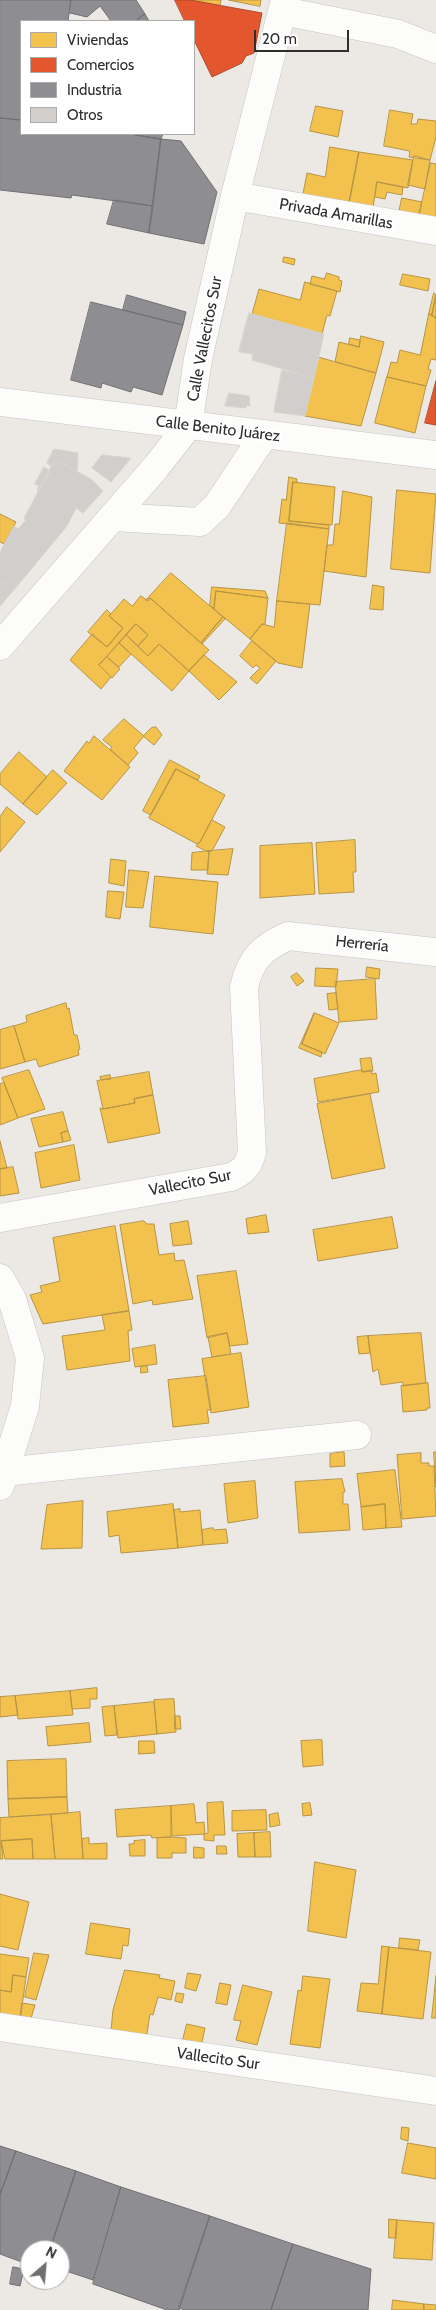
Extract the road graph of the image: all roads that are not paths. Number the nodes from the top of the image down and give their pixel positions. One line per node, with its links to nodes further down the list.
1 (284, 5): 2 (street); 3 (street, Calle Vallecitos Sur)
2 (436, 50)
3 (235, 196): 4 (street, Privada Amarillas); 6 (street, Calle Vallecitos Sur)
4 (436, 231)
5 (0, 402): 6 (street, Calle Benito Juárez)
6 (188, 426): 7 (street, Calle Benito Juárez); 9 (street)
7 (264, 435): 8 (street, Calle Benito Juárez); 9 (street)
8 (436, 455)
9 (113, 516): 10 (street)
10 (0, 646)
11 (288, 936): 12 (street, Herrería); 13 (street, Vallecito Sur)
12 (436, 952)
13 (0, 1218)
14 (0, 1278): 16 (street)
15 (357, 1435): 16 (street)
16 (2, 1479)
17 (0, 2028): 18 (street, Vallecito Sur)
18 (436, 2091)

